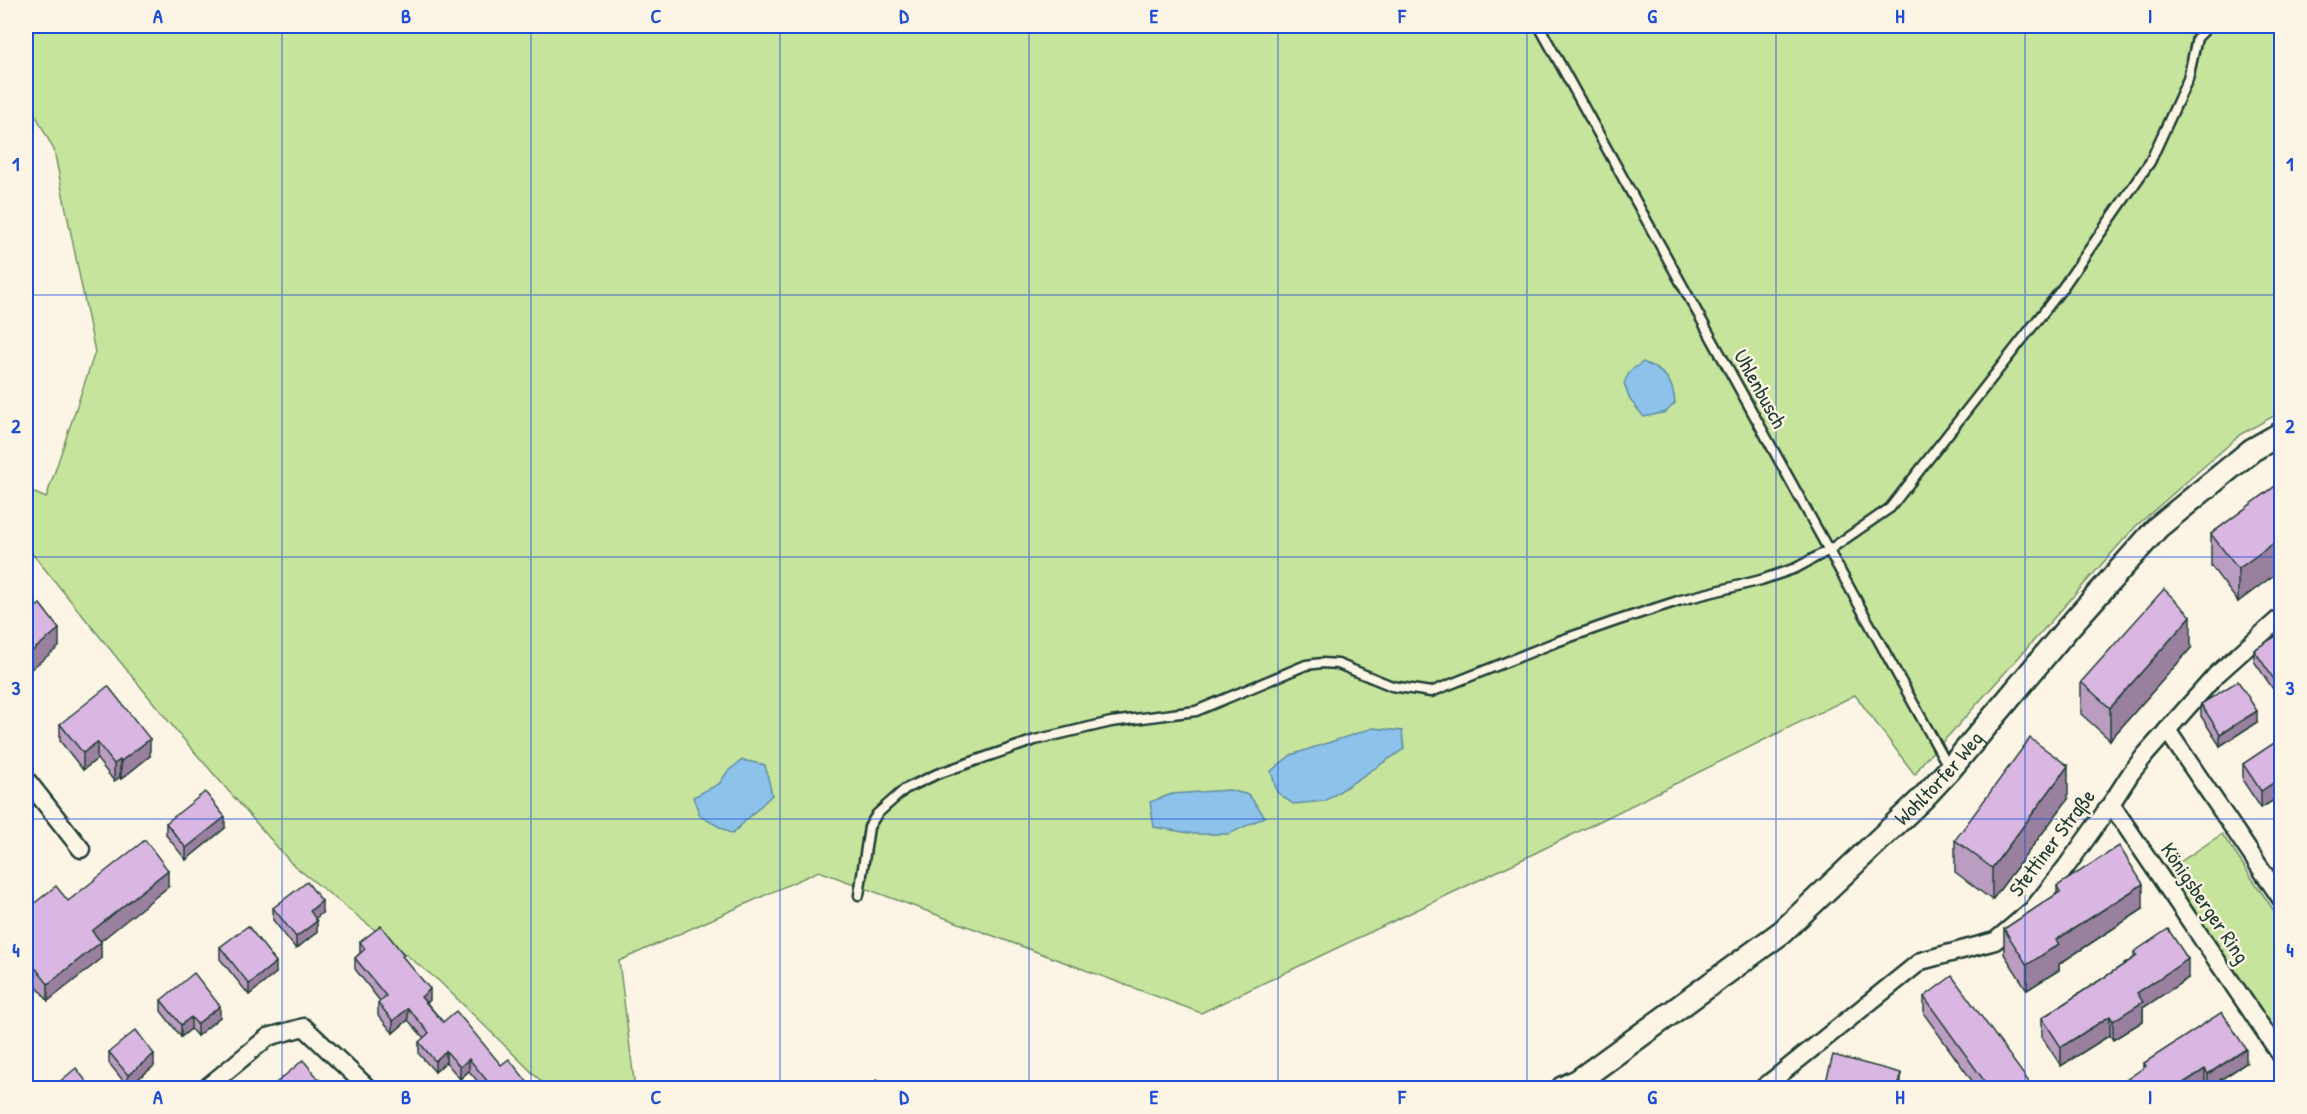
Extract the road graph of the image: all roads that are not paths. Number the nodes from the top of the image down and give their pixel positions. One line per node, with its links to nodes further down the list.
1 (1539, 26): 4 (lane, Uhlenbusch)
2 (2209, 26): 4 (lane)
3 (2282, 433): 7 (main road, Wohltorfer Weg)
4 (1829, 550): 7 (lane, Uhlenbusch); 11 (lane)
5 (2282, 616): 6 (street, Stettiner Straße)
6 (2167, 730): 9 (street, Stettiner Straße); 12 (street)
7 (1950, 769): 16 (main road, Wohltorfer Weg)
8 (26, 778): 10 (street)
9 (2111, 804): 13 (street, Königsberger Ring); 17 (street, Stettiner Straße)
10 (81, 849)
11 (859, 895)
12 (2282, 900)
13 (2282, 1057)
14 (206, 1089): 15 (street)
15 (368, 1089)
16 (1563, 1089)
17 (1763, 1089)

